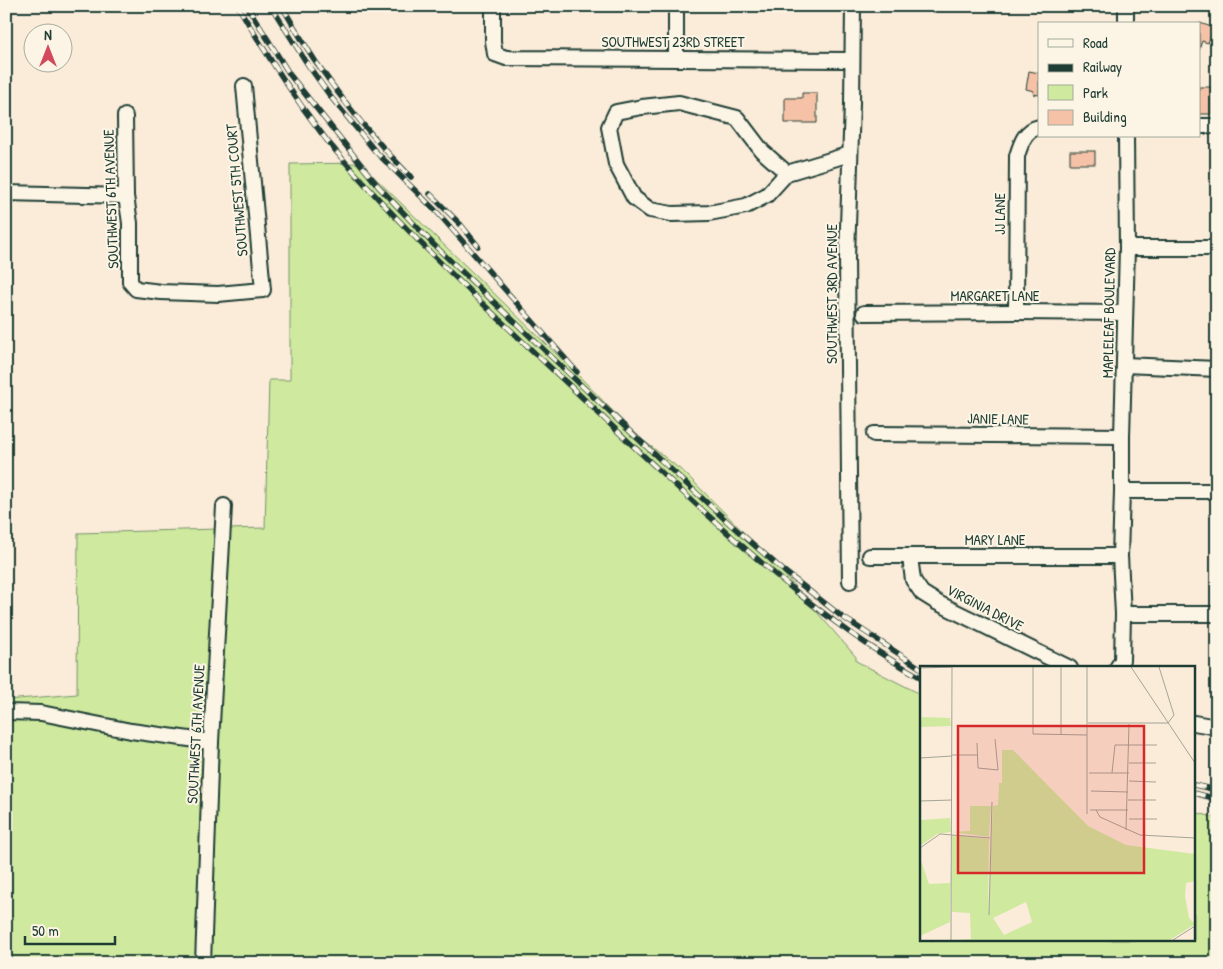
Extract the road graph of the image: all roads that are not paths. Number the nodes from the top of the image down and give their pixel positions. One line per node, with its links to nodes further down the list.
1 (493, 6): 6 (street, SOUTHWEST 23RD STREET)
2 (676, 6): 6 (street)
3 (853, 6): 7 (street, SOUTHWEST 3RD AVENUE)
4 (1126, 6): 5 (street)
5 (1126, 22)
6 (676, 58): 7 (street, SOUTHWEST 23RD STREET)
7 (851, 60): 14 (street, SOUTHWEST 3RD AVENUE)
8 (244, 86): 20 (street, SOUTHWEST 5TH COURT)
9 (125, 116): 17 (street, SOUTHWEST 6TH AVENUE)
10 (1200, 126): 11 (street)
11 (1217, 126)
12 (1038, 127): 21 (street, JJ LANE)
13 (1126, 138): 18 (street, MAPLELEAF BOULEVARD)
14 (850, 154): 15 (street); 34 (street, SOUTHWEST 3RD AVENUE)
15 (787, 173): 15 (street)
16 (6, 193): 17 (street)
17 (126, 196): 20 (street, SOUTHWEST 6TH AVENUE)
18 (1127, 248): 19 (street); 23 (street, MAPLELEAF BOULEVARD)
19 (1217, 248)
20 (130, 282)
21 (1016, 312): 22 (street, MARGARET LANE); 23 (street, MARGARET LANE)
22 (864, 313)
23 (1125, 313): 24 (street, MAPLELEAF BOULEVARD)
24 (1124, 365): 25 (street); 27 (street, MAPLELEAF BOULEVARD)
25 (1217, 369)
26 (874, 434): 27 (street, JANIE LANE)
27 (1122, 436): 28 (street, MAPLELEAF BOULEVARD)
28 (1122, 491): 29 (street); 32 (street, MAPLELEAF BOULEVARD)
29 (1217, 491)
30 (224, 506): 42 (street, SOUTHWEST 6TH AVENUE)
31 (870, 556): 33 (street, MARY LANE)
32 (1120, 556): 33 (street, MARY LANE); 35 (street, MAPLELEAF BOULEVARD)
33 (910, 557): 37 (street, VIRGINIA DRIVE)
34 (850, 582)
35 (1123, 614): 36 (street); 38 (street, MAPLELEAF BOULEVARD)
36 (1217, 614)
37 (1066, 666)
38 (1118, 666)
39 (6, 712): 42 (street)
40 (1196, 723): 41 (street)
41 (1217, 726)
42 (211, 742): 43 (street, SOUTHWEST 6TH AVENUE)
43 (203, 963)

